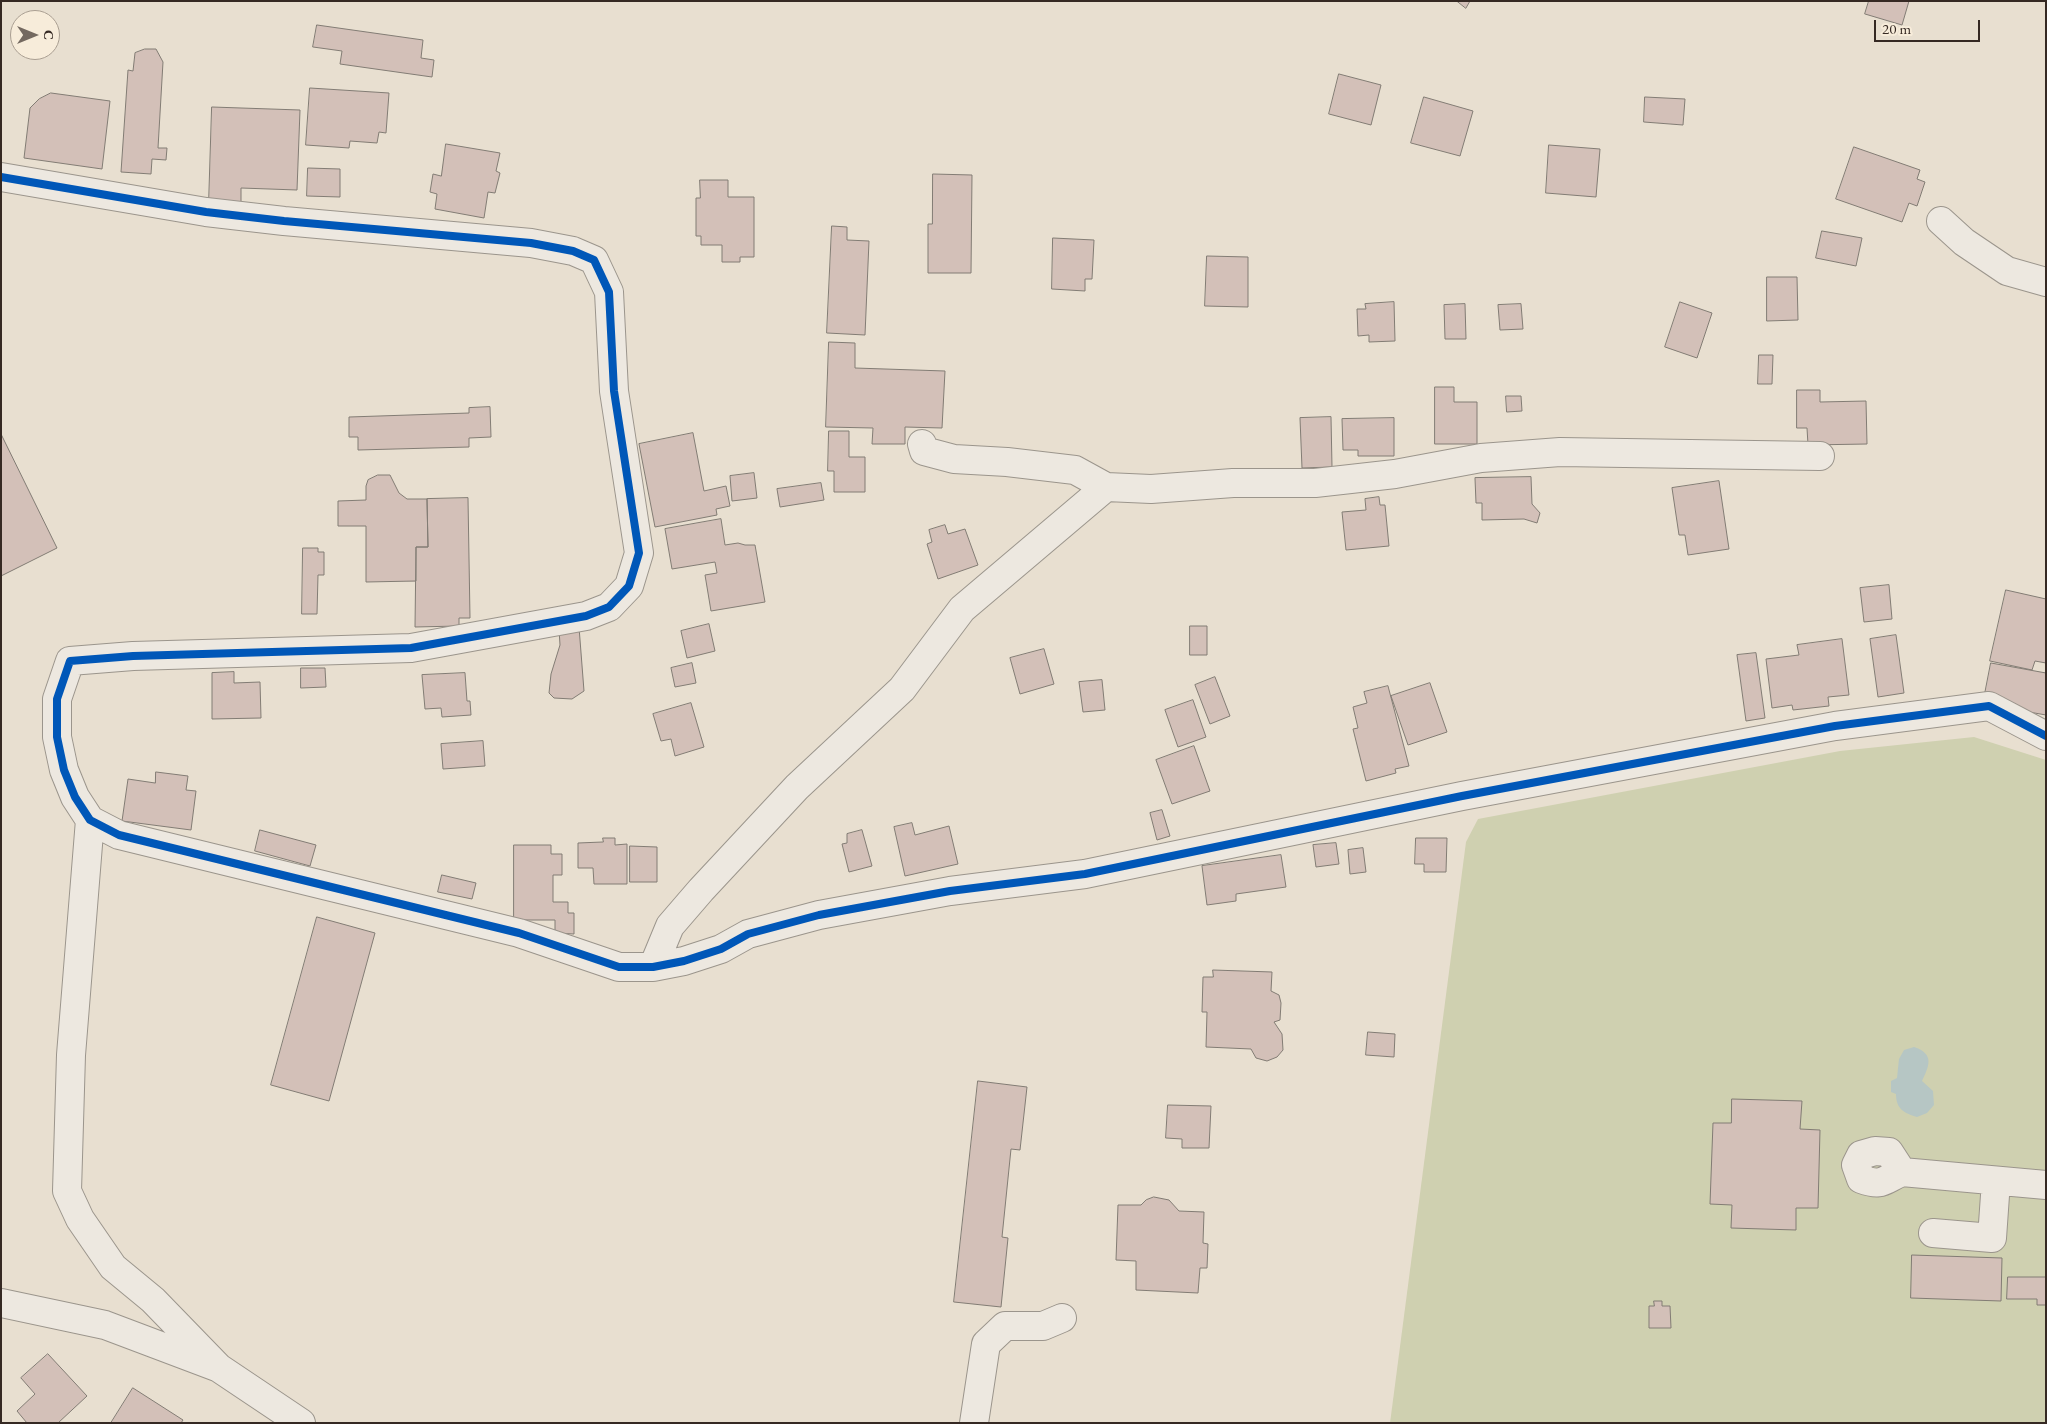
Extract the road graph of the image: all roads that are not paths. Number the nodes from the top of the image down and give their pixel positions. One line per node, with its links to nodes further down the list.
1 (1, 177): 8 (street)
2 (1941, 221): 3 (street)
3 (2046, 282)
4 (922, 444): 6 (street)
5 (1820, 456): 6 (street)
6 (1106, 487): 9 (street)
7 (2046, 736): 9 (street)
8 (90, 820): 9 (street); 16 (street)
9 (653, 967)
10 (1902, 1172): 11 (street)
11 (1996, 1181): 12 (street); 13 (street)
12 (2046, 1186)
13 (1933, 1233)
14 (1, 1303): 16 (street)
15 (1062, 1318): 18 (street)
16 (220, 1368): 17 (street)
17 (301, 1423)
18 (974, 1423)

